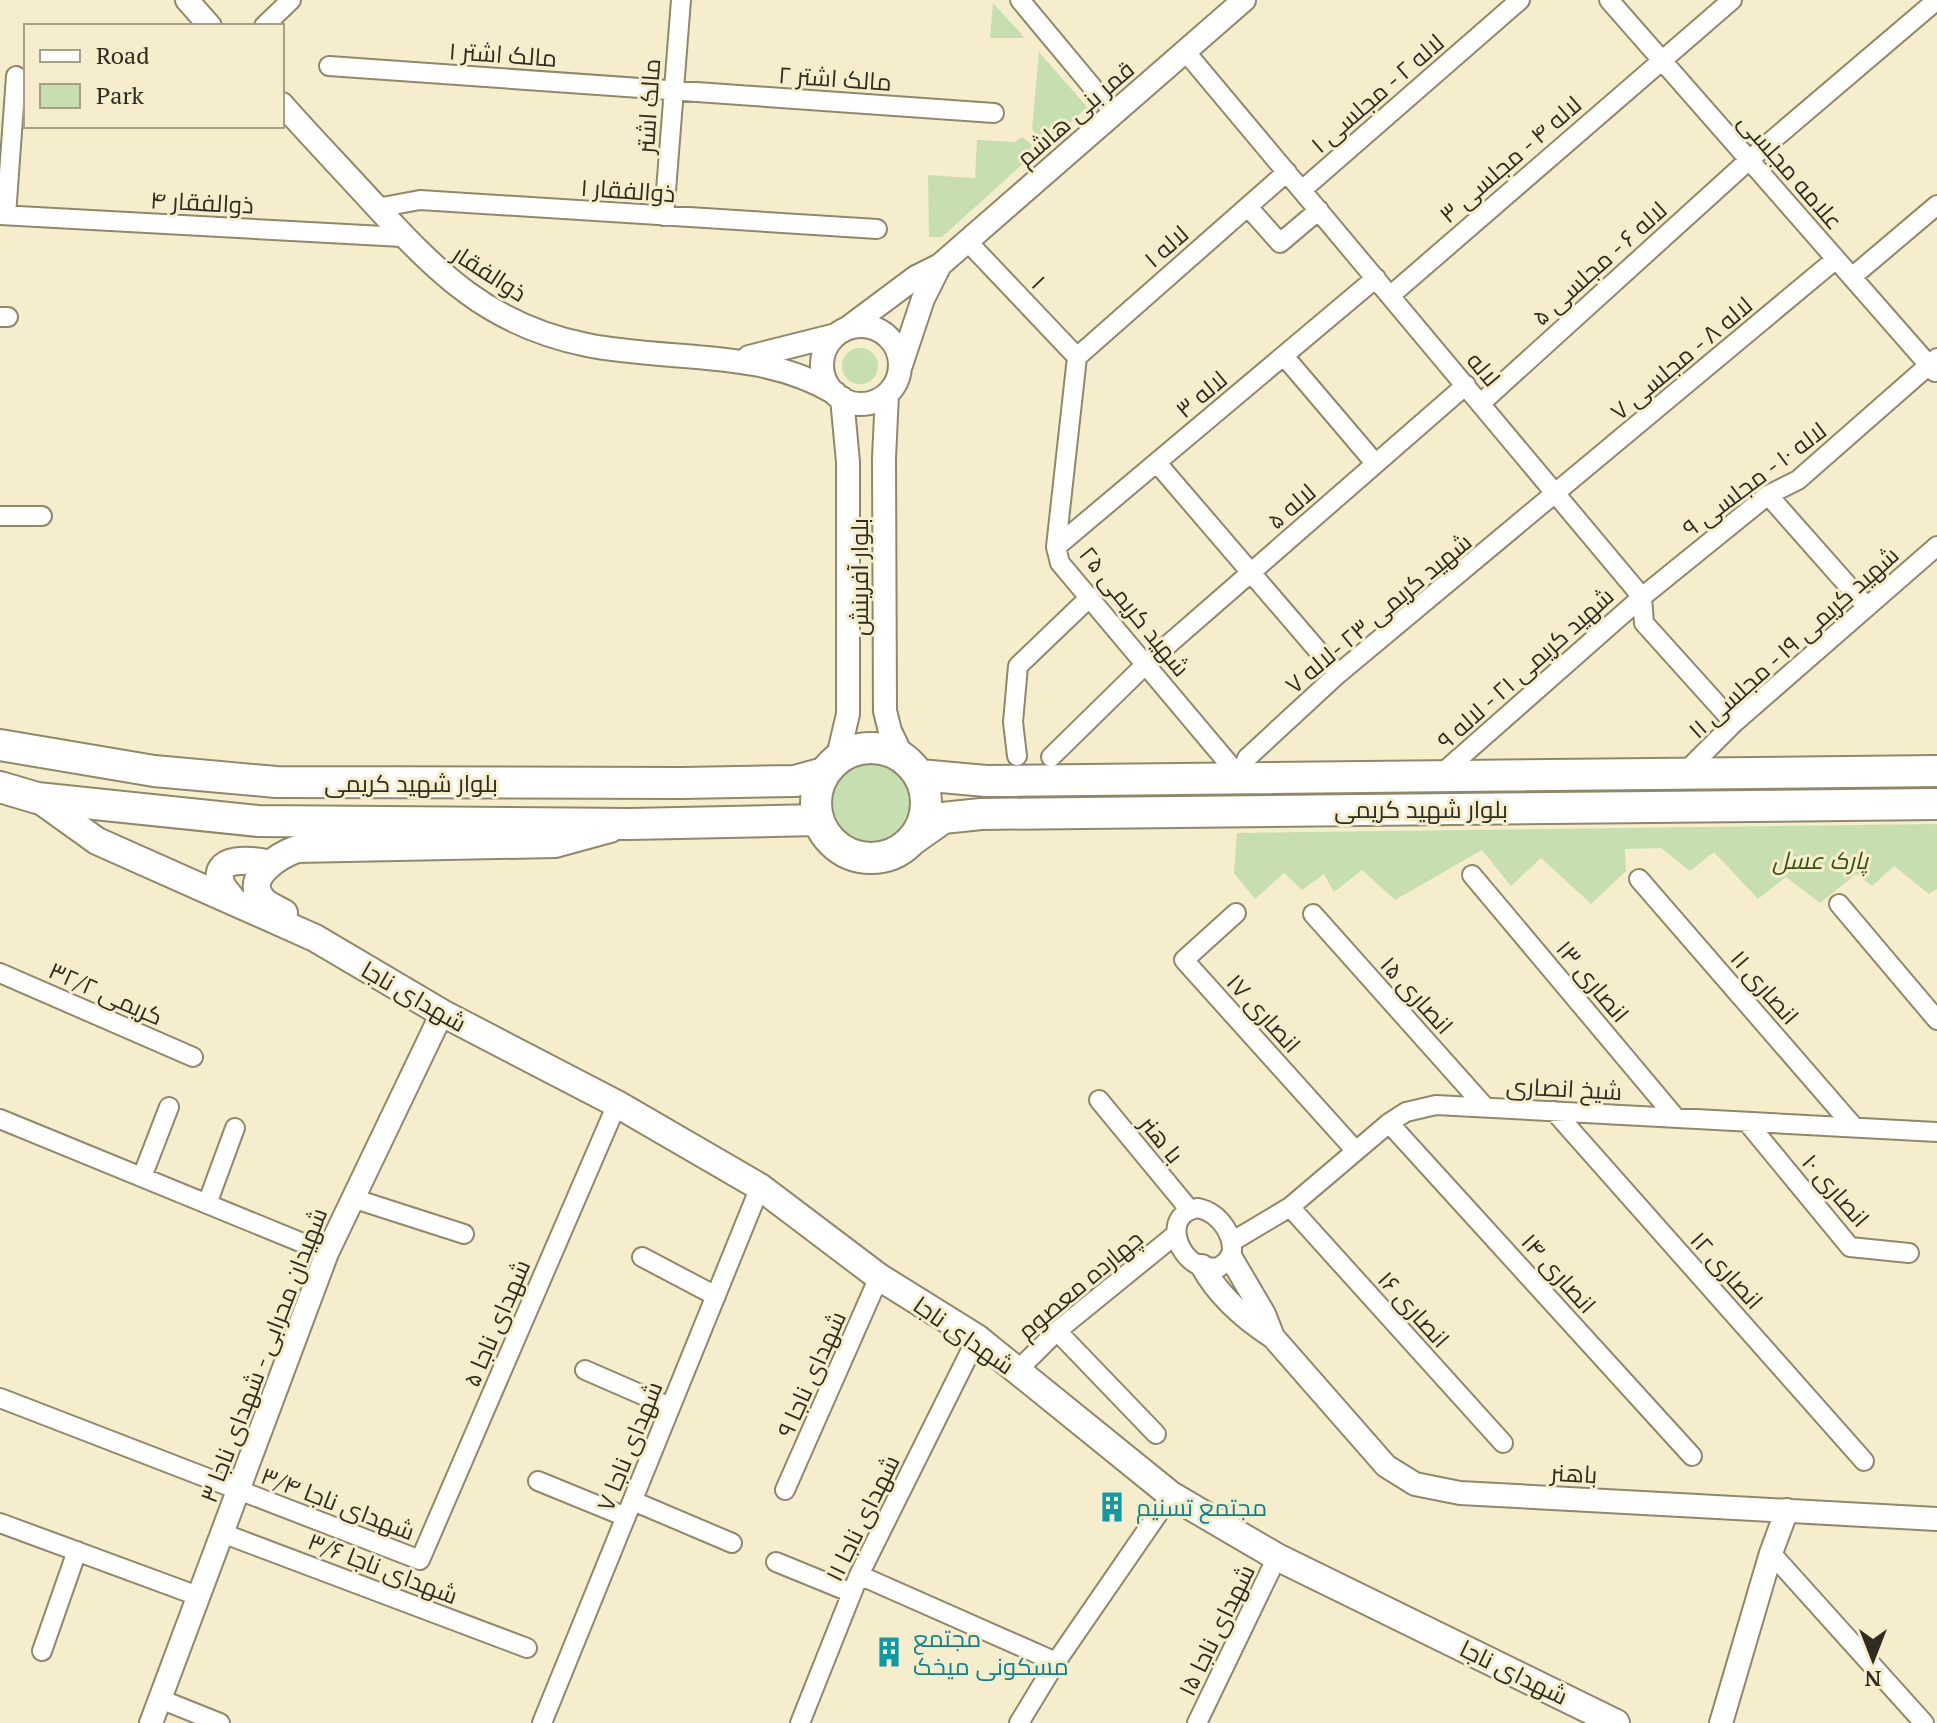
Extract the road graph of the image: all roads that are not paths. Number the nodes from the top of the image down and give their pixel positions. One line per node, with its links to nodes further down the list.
1 (187, 0): 10 (street)
2 (291, 0): 11 (street)
3 (681, 0): 16 (street, مالک اشتر)
4 (1020, 0): 19 (street)
5 (1244, 0): 12 (street, قمر بنی هاشم)
6 (1520, 0): 22 (street, لاله ۲ - مجلسی ۱)
7 (1609, 0): 13 (street, علامه مجلسی)
8 (1732, 0): 13 (street, لاله ۴ - مجلسی ۳)
9 (1937, 0): 20 (street, لاله ۶ - مجلسی ۵)
10 (208, 24)
11 (266, 24)
12 (1185, 51): 19 (street, قمر بنی هاشم); 21 (street, لاله)
13 (1661, 59): 20 (street, علامه مجلسی); 36 (street, لاله ۴ - مجلسی ۳)
14 (329, 66): 16 (street, مالک اشتر ۱)
15 (14, 75): 27 (street)
16 (673, 91): 18 (street, مالک اشتر ۲); 28 (street, مالک اشتر)
17 (284, 106): 25 (street, ذوالفقار)
18 (994, 113)
19 (1114, 113): 31 (street, قمر بنی هاشم)
20 (1749, 160): 32 (street, علامه مجلسی); 46 (street, لاله ۶ - مجلسی ۵)
21 (1287, 172): 22 (street, لاله); 24 (street, لاله ۱)
22 (1302, 190): 26 (street, لاله)
23 (1937, 205): 34 (street)
24 (1248, 207): 26 (street); 39 (street, لاله ۱)
25 (377, 208): 28 (street, ذوالفقار ۱); 30 (street, ذوالفقار)
26 (1319, 210): 35 (street, لاله)
27 (3, 215): 30 (street, ذوالفقار ۴)
28 (664, 216): 29 (street, ذوالفقار ۱)
29 (877, 229)
30 (402, 237): 40 (street, ذوالفقار)
31 (967, 241): 33 (street, قمر بنی هاشم); 39 (street, ۱)
32 (1836, 259): 34 (street, علامه مجلسی); 49 (street, لاله ۸ - مجلسی ۷)
33 (940, 265): 37 (street); 41 (street)
34 (1852, 277): 42 (street, علامه مجلسی)
35 (1376, 278): 36 (street, لاله); 38 (street, لاله ۳)
36 (1391, 295): 43 (street, لاله)
37 (843, 331): 40 (street); 41 (street); 45 (street)
38 (1284, 356): 47 (street, لاله ۳); 48 (street)
39 (1077, 357): 54 (street, شهید کریمی ۲۵)
40 (736, 360): 45 (street)
41 (901, 365): 44 (street)
42 (1934, 366): 50 (street, لاله ۱۰ - مجلسی ۹)
43 (1466, 385): 46 (street, لاله); 48 (street, لاله ۵)
44 (887, 394): 45 (street); 65 (street, بلوار آفرینش)
45 (839, 396): 67 (street, بلوار آفرینش)
46 (1481, 403): 49 (street, لاله)
47 (1157, 463): 54 (street, لاله ۳); 55 (street)
48 (1375, 463): 55 (street, لاله ۵)
49 (1557, 493): 57 (street, لاله); 60 (street, شهید کریمی ۲۳ -لاله ۷)
50 (1768, 495): 57 (street, لاله ۱۰ - مجلسی ۹); 58 (street)
51 (0, 516): 52 (street)
52 (42, 516)
53 (1937, 546): 58 (street, شهید کریمی ۱۹ - مجلسی ۱۱)
54 (1056, 547): 56 (street, شهید کریمی ۲۵)
55 (1251, 573): 59 (street, لاله ۵); 60 (street)
56 (1090, 597): 59 (street, شهید کریمی ۲۵); 63 (street)
57 (1642, 597): 61 (street, لاله); 68 (street, شهید کریمی ۲۱ - لاله ۹)
58 (1867, 607): 61 (street, شهید کریمی ۱۹ - مجلسی ۱۱)
59 (1147, 663): 64 (street, لاله ۵); 70 (street, شهید کریمی ۲۵)
60 (1338, 674): 70 (street, شهید کریمی ۲۳ -لاله ۷)
61 (1734, 723): 69 (street, شهید کریمی ۱۹ - مجلسی ۱۱)
62 (0, 745): 71 (main road, بلوار شهید کریمی)
63 (1017, 756)
64 (1051, 757)
65 (911, 766): 67 (main road); 72 (main road, بلوار شهید کریمی); 80 (main road)
66 (1931, 766): 69 (main road, بلوار شهید کریمی)
67 (830, 767): 71 (main road, بلوار شهید کریمی); 78 (main road)
68 (1440, 775): 69 (main road, بلوار شهید کریمی); 70 (main road, بلوار شهید کریمی)
69 (1682, 775)
70 (1240, 777): 72 (main road, بلوار شهید کریمی)
71 (757, 781): 77 (main road)
72 (986, 781): 76 (main road)
73 (0, 787): 74 (main road, بلوار شهید کریمی)
74 (37, 798): 79 (main road, بلوار شهید کریمی); 84 (main road, شهدای ناجا)
75 (1937, 804): 76 (main road, بلوار شهید کریمی)
76 (981, 814): 80 (main road, بلوار شهید کریمی)
77 (752, 820): 78 (main road, بلوار شهید کریمی); 79 (main road, بلوار شهید کریمی)
78 (818, 820): 80 (main road)
79 (630, 824): 81 (main road)
80 (912, 840)
81 (270, 864): 84 (main road); 88 (main road, شهدای ناجا)
82 (1472, 875): 98 (street, انصاری ۱۳)
83 (1639, 879): 102 (street, انصاری ۱۱)
84 (234, 902): 88 (main road, شهدای ناجا)
85 (1839, 904): 91 (street)
86 (1236, 913): 105 (street, انصاری ۱۷)
87 (1313, 914): 96 (street, انصاری ۱۵)
88 (315, 938): 90 (main road, شهدای ناجا)
89 (0, 973): 92 (street, کریمی ۳۲/۲)
90 (442, 1013): 94 (main road, شهدای ناجا); 108 (street, شهیدان محرابی - شهدای ناجا ۳)
91 (1937, 1020)
92 (193, 1057)
93 (1099, 1100): 111 (street, با هنر)
94 (617, 1104): 107 (main road, شهدای ناجا); 145 (street, شهدای ناجا ۵)
95 (169, 1107): 106 (street)
96 (1486, 1108): 97 (street, شیخ انصاری); 101 (street, شیخ انصاری)
97 (1554, 1111): 98 (street, شیخ انصاری); 131 (street, انصاری ۱۲)
98 (1676, 1118): 100 (street, شیخ انصاری)
99 (0, 1119): 106 (street)
100 (1747, 1122): 102 (street, شیخ انصاری); 116 (street, انصاری ۱۰)
101 (1389, 1123): 105 (street, شیخ انصاری); 130 (street, انصاری ۱۴)
102 (1854, 1127): 104 (street, شیخ انصاری)
103 (235, 1128): 109 (street)
104 (1937, 1132)
105 (1355, 1150): 110 (street, شیخ انصاری)
106 (142, 1177): 109 (street)
107 (760, 1187): 119 (main road, شهدای ناجا); 120 (street, شهدای ناجا ۷)
108 (352, 1198): 112 (street); 115 (street, شهیدان محرابی - شهدای ناجا ۳)
109 (207, 1204): 115 (street)
110 (1290, 1207): 114 (street, شیخ انصاری); 129 (street, انصاری ۱۶)
111 (1189, 1209): 113 (street); 114 (street)
112 (464, 1234)
113 (1175, 1235): 118 (street); 121 (street, چهارده معصوم)
114 (1232, 1250): 118 (street); 122 (street, باهنر)
115 (327, 1253): 133 (street, شهیدان محرابی - شهدای ناجا ۳)
116 (1909, 1253)
117 (642, 1257): 120 (street)
118 (1202, 1266): 122 (street, باهنر)
119 (879, 1277): 123 (main road, شهدای ناجا); 134 (street, شهدای ناجا ۹)
120 (716, 1296): 127 (street, شهدای ناجا ۷)
121 (1057, 1331): 125 (street, چهارده معصوم); 128 (street)
122 (1273, 1337): 137 (street, باهنر)
123 (977, 1338): 125 (main road, شهدای ناجا); 147 (street, شهدای ناجا ۱۱)
124 (585, 1370): 127 (street)
125 (1017, 1371): 135 (main road, شهدای ناجا)
126 (0, 1398): 133 (street, شهدای ناجا ۳/۴)
127 (670, 1407): 136 (street, شهدای ناجا ۷)
128 (1156, 1434)
129 (1503, 1443)
130 (1692, 1456)
131 (1864, 1461)
132 (538, 1481): 136 (street)
133 (238, 1490): 140 (street, شهیدان محرابی - شهدای ناجا ۳); 145 (street, شهدای ناجا ۳/۴)
134 (785, 1490)
135 (1171, 1495): 144 (main road, شهدای ناجا); 152 (street)
136 (630, 1509): 141 (street); 156 (street, شهدای ناجا ۷)
137 (1787, 1510): 138 (street, باهنر); 143 (street)
138 (1933, 1522)
139 (0, 1523): 142 (street)
140 (222, 1533): 149 (street, شهیدان محرابی - شهدای ناجا ۳); 150 (street, شهدای ناجا ۳/۶)
141 (732, 1543)
142 (77, 1551): 149 (street); 151 (street)
143 (1771, 1553): 161 (street); 162 (street)
144 (1277, 1557): 159 (street, شهدای ناجا ۱۵); 160 (main road, شهدای ناجا)
145 (420, 1560)
146 (776, 1562): 148 (street)
147 (859, 1575): 148 (street, شهدای ناجا ۱۱); 152 (street)
148 (852, 1593): 157 (street, شهدای ناجا ۱۱)
149 (198, 1596): 153 (street, شهیدان محرابی - شهدای ناجا ۳)
150 (527, 1648)
151 (42, 1651)
152 (1056, 1662): 158 (street)
153 (160, 1699): 154 (street, شهیدان محرابی - شهدای ناجا ۳); 155 (street)
154 (151, 1723)
155 (220, 1723)
156 (542, 1723)
157 (800, 1723)
158 (1019, 1723)
159 (1197, 1723)
160 (1616, 1723)
161 (1721, 1723)
162 (1924, 1723)

